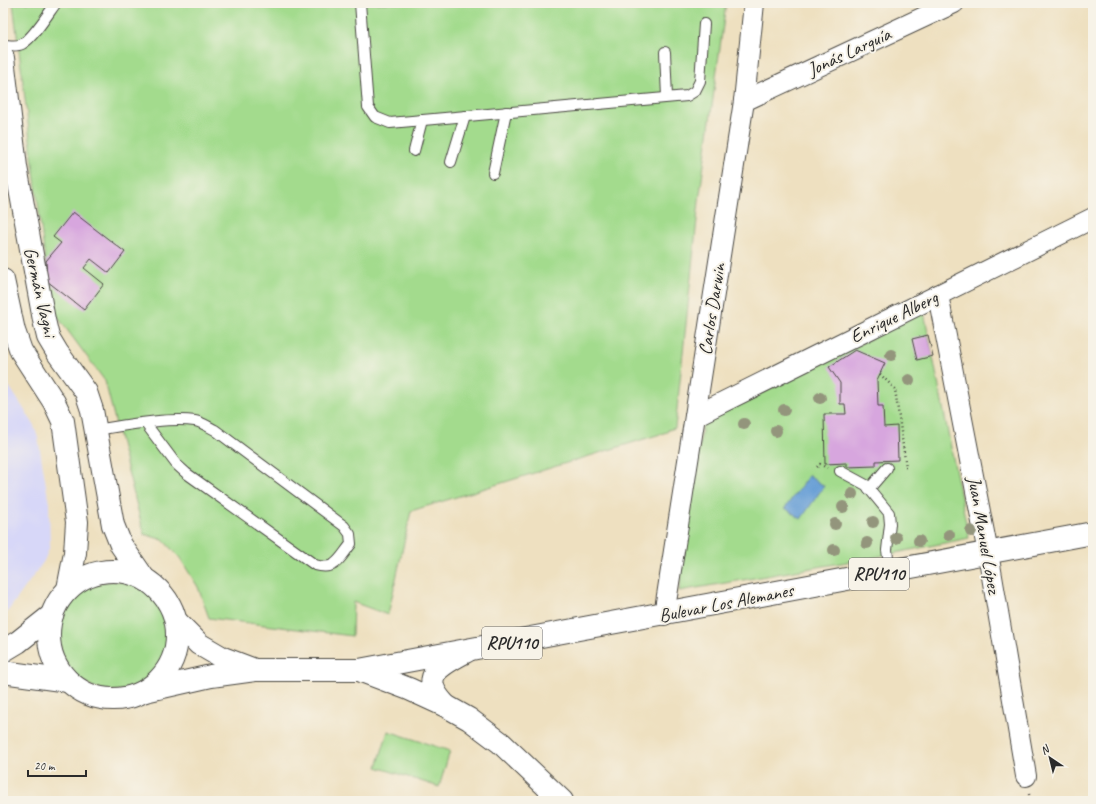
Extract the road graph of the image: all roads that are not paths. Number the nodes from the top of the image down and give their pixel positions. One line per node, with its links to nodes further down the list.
1 (56, 3): 6 (lane)
2 (360, 3): 13 (lane)
3 (754, 3): 10 (street, Carlos Darwin)
4 (954, 3): 10 (street, Jonás Larguía)
5 (704, 24): 9 (lane)
6 (3, 45)
7 (665, 52): 9 (lane)
8 (3, 58): 16 (main road, Germán Vagni)
9 (667, 97): 11 (lane)
10 (744, 101): 22 (street, Carlos Darwin)
11 (506, 112): 12 (lane); 17 (lane)
12 (465, 116): 13 (lane); 15 (lane)
13 (422, 120): 14 (lane)
14 (414, 151)
15 (451, 162)
16 (16, 167): 18 (main road); 24 (main road, Germán Vagni)
17 (493, 173)
18 (3, 192)
19 (1093, 218): 21 (street, Enrique Alberg)
20 (3, 280): 32 (main road, Germán Vagni)
21 (938, 295): 22 (street, Enrique Alberg); 29 (street, Juan Manuel López)
22 (695, 416): 33 (street, Carlos Darwin)
23 (146, 424): 23 (lane); 24 (lane)
24 (94, 430): 31 (main road, Germán Vagni)
25 (888, 468): 27 (lane)
26 (840, 471): 27 (lane)
27 (869, 489): 30 (lane)
28 (1093, 534): 29 (main road, Bulevar Los Alemanes / RPU110)
29 (988, 554): 30 (main road, Bulevar Los Alemanes / RPU110); 44 (street, Juan Manuel López)
30 (890, 572): 33 (main road, Bulevar Los Alemanes / RPU110)
31 (142, 577): 32 (main road); 35 (main road)
32 (68, 589): 34 (main road)
33 (664, 614): 37 (main road, Bulevar Los Alemanes / RPU110)
34 (52, 615): 36 (main road); 41 (main road)
35 (176, 622): 38 (main road); 42 (main road)
36 (3, 651)
37 (467, 651): 39 (main road, Bulevar Los Alemanes / RPU110); 43 (main road)
38 (255, 670): 39 (main road); 42 (main road)
39 (359, 670): 43 (main road)
40 (3, 672): 41 (main road)
41 (68, 681): 42 (main road)
42 (145, 691)
43 (446, 706): 45 (main road)
44 (1026, 776)
45 (562, 801)

